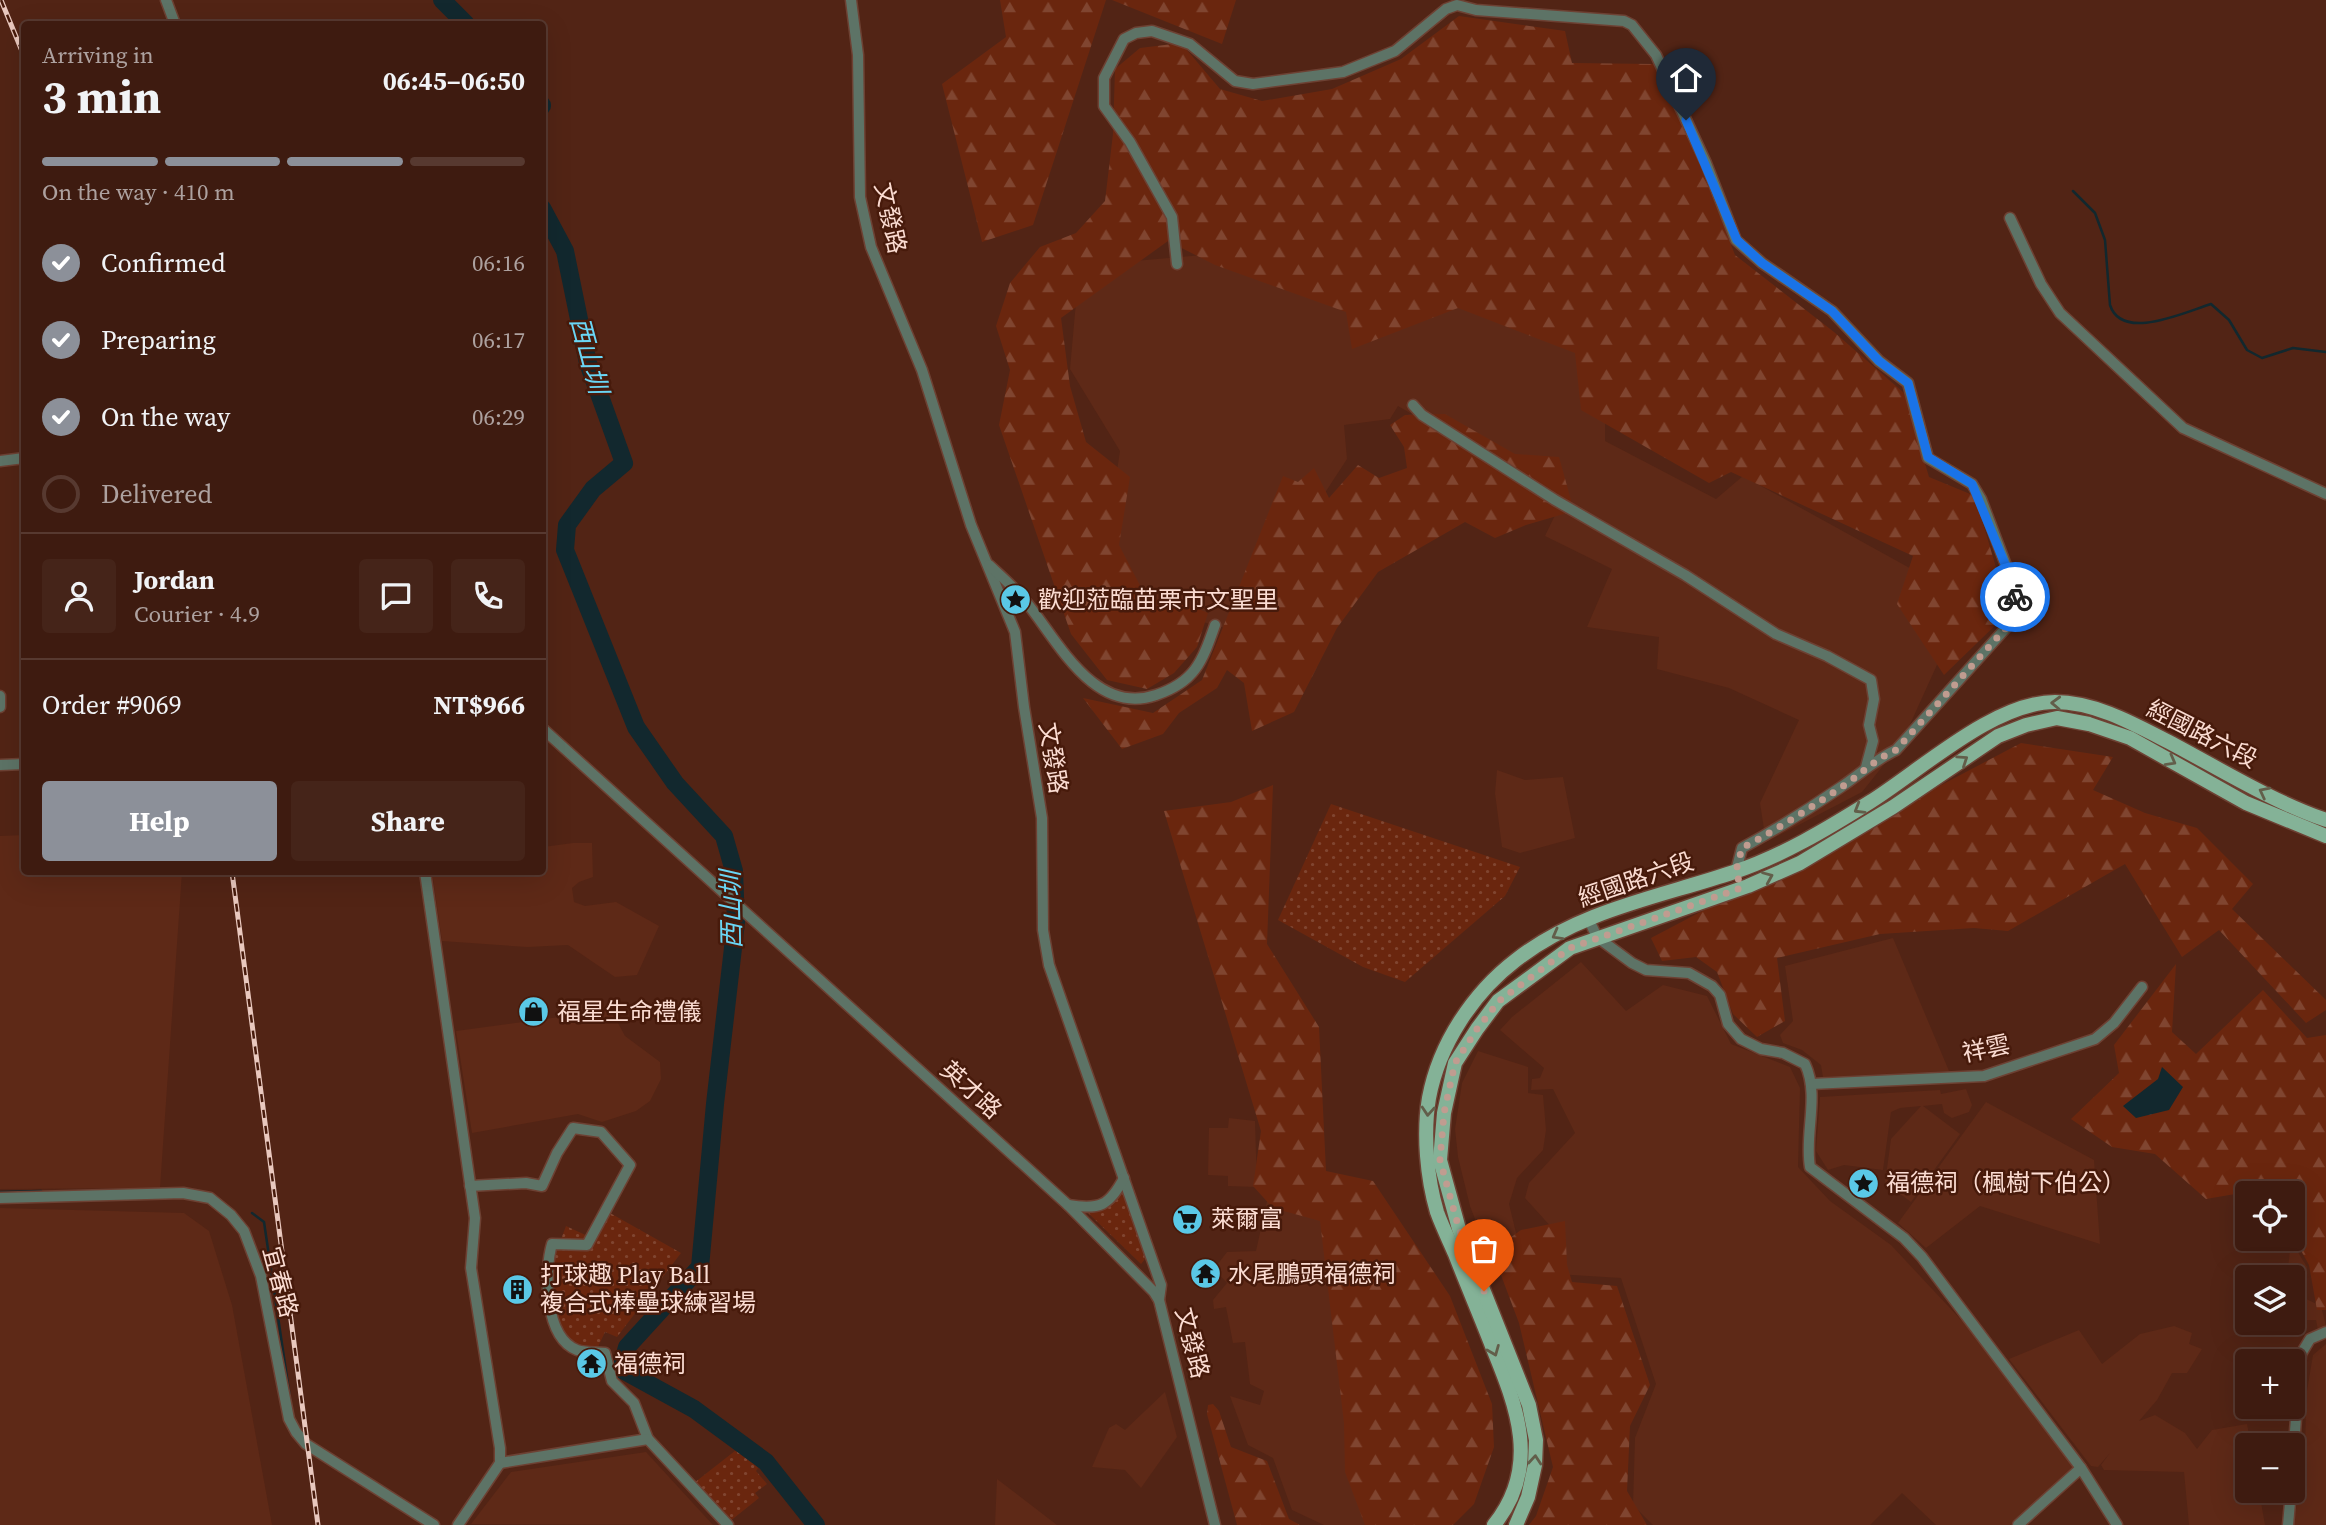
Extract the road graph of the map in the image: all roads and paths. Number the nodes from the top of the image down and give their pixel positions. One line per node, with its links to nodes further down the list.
1 (166, 0): 3 (street)
2 (851, 0): 10 (street, 文發路)
3 (174, 21)
4 (2010, 218): 9 (street)
5 (1177, 264): 17 (street)
6 (1413, 405): 17 (street)
7 (21, 458): 8 (street)
8 (0, 461)
9 (2326, 495)
10 (985, 561): 11 (street); 26 (street, 文發路)
11 (1215, 625)
12 (0, 696): 13 (street)
13 (0, 707)
14 (546, 732): 29 (street, 英才路)
15 (21, 764): 16 (street)
16 (0, 765)
17 (1866, 770): 19 (street)
18 (2325, 829): 19 (main road, 經國路六段, one-way to 19); 21 (main road, 經國路六段, one-way to 18)
19 (1736, 871): 21 (main road); 22 (main road, 經國路六段)
20 (425, 875): 27 (street)
21 (1741, 888): 23 (main road, 經國路六段)
22 (1588, 918): 23 (street); 41 (main road, 經國路六段, one-way to 41)
23 (1597, 937): 25 (street); 42 (main road, 經國路六段, one-way to 23)
24 (2142, 987): 25 (street, 祥雲)
25 (1811, 1084): 35 (street)
26 (1124, 1178): 29 (street); 30 (street, 文發路)
27 (470, 1186): 33 (street); 34 (street)
28 (0, 1198): 37 (street, 宜春路)
29 (1068, 1205): 30 (street, 英才路)
30 (1160, 1300): 40 (street, 文發路)
31 (2326, 1332): 32 (street)
32 (2295, 1433)
33 (648, 1439): 34 (street); 39 (street)
34 (500, 1463): 38 (street)
35 (2081, 1468): 43 (street); 44 (street)
36 (2290, 1503): 45 (street)
37 (434, 1525)
38 (458, 1525)
39 (728, 1525)
40 (1215, 1525)
41 (1494, 1525)
42 (1516, 1525)
43 (2018, 1525)
44 (2117, 1525)
45 (2288, 1525)

